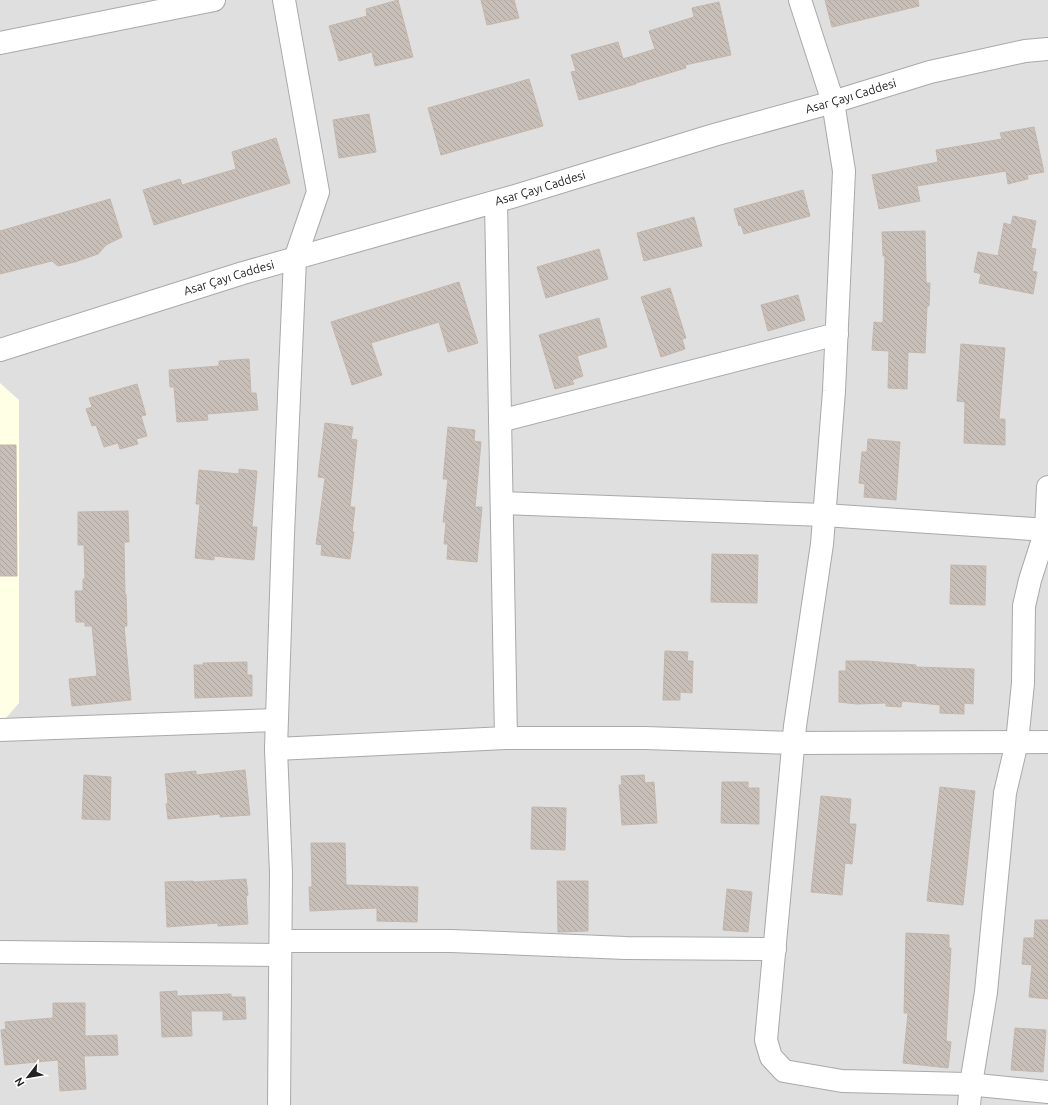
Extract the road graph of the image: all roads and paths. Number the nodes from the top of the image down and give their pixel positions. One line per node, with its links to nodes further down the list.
1 (214, 0): 4 (street)
2 (284, 0): 9 (street)
3 (800, 0): 7 (street)
4 (146, 7): 5 (street)
5 (0, 43)
6 (1048, 49): 7 (street, Asar Çayı Caddesi)
7 (833, 102): 8 (street, Asar Çayı Caddesi); 10 (street)
8 (496, 202): 9 (street, Asar Çayı Caddesi); 14 (street)
9 (295, 259): 11 (street, Asar Çayı Caddesi); 19 (street)
10 (837, 334): 14 (street); 17 (street)
11 (35, 339): 12 (street); 13 (street)
12 (0, 343)
13 (0, 350)
14 (500, 421): 16 (street)
15 (1048, 487): 18 (street)
16 (502, 503): 17 (street); 21 (street)
17 (824, 516): 18 (street); 24 (street)
18 (1047, 530): 22 (street)
19 (276, 720): 20 (street); 25 (street)
20 (0, 730)
21 (506, 738): 24 (street); 25 (street)
22 (1017, 742): 23 (street); 24 (street); 30 (street)
23 (1048, 742)
24 (794, 744): 27 (street)
25 (276, 748): 26 (street)
26 (280, 948): 27 (street); 28 (street); 31 (street)
27 (775, 949): 30 (street)
28 (0, 952)
29 (1048, 1092): 30 (street)
30 (970, 1094)
31 (279, 1105)

